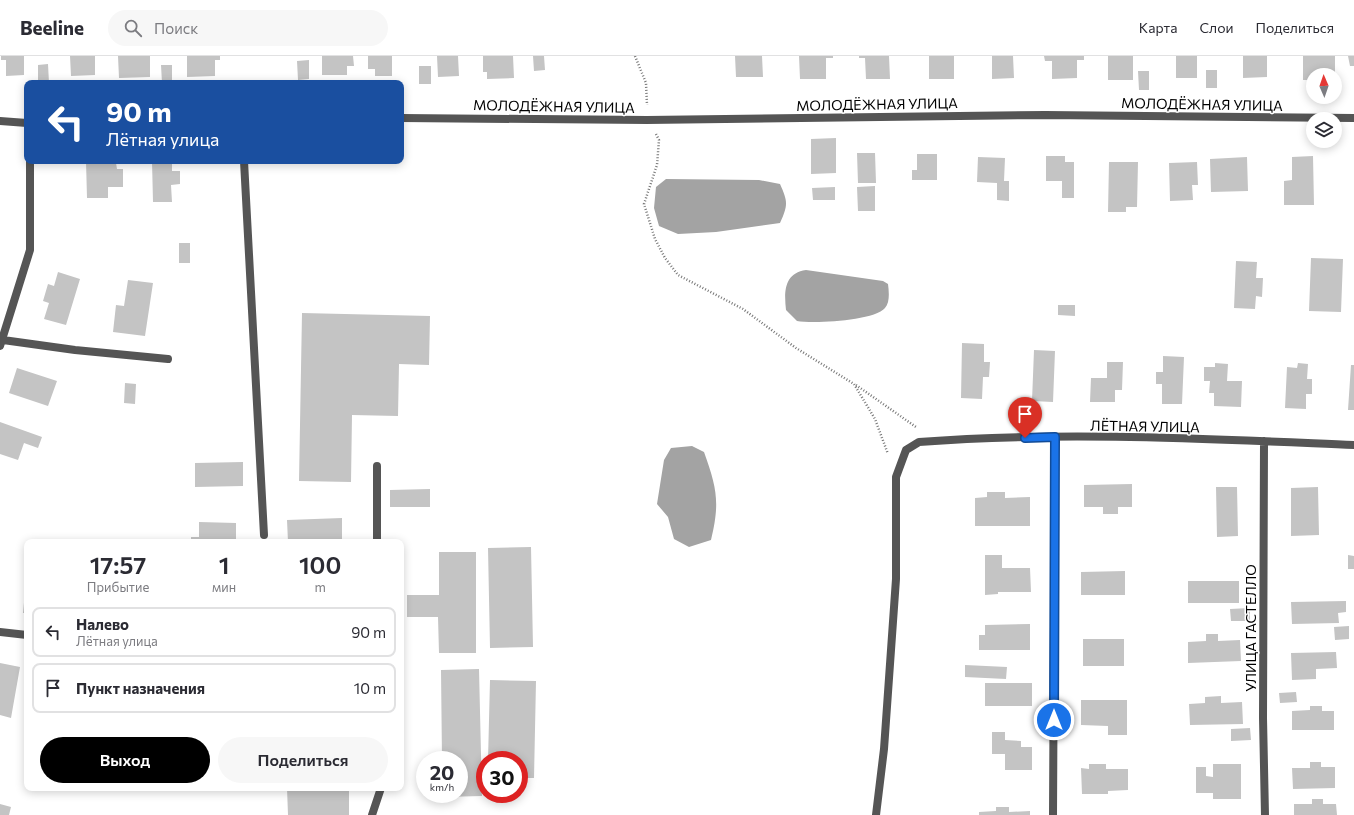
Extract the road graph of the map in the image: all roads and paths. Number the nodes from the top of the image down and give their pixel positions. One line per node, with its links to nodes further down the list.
1 (635, 56): 4 (path)
2 (404, 118): 4 (street, МОЛОДЁЖНАЯ УЛИЦА)
3 (1354, 118): 4 (street, МОЛОДЁЖНАЯ УЛИЦА)
4 (647, 120): 11 (path)
5 (0, 121): 6 (street)
6 (24, 123)
7 (30, 164): 9 (street)
8 (244, 164): 18 (street)
9 (1, 343): 10 (street)
10 (168, 359)
11 (854, 384): 13 (path); 17 (path)
12 (1055, 437): 13 (street, ЛЁТНАЯ УЛИЦА); 14 (street, ЛЁТНАЯ УЛИЦА); 25 (street)
13 (936, 441): 17 (street, ЛЁТНАЯ УЛИЦА)
14 (1264, 441): 15 (street, ЛЁТНАЯ УЛИЦА); 26 (street, УЛИЦА ГАСТЕЛЛО)
15 (1354, 445)
16 (377, 466): 19 (street)
17 (896, 477): 24 (street)
18 (264, 535)
19 (377, 539)
20 (0, 632): 21 (street)
21 (24, 635)
22 (380, 791): 23 (street)
23 (372, 815)
24 (876, 815)
25 (1053, 815)
26 (1265, 815)

